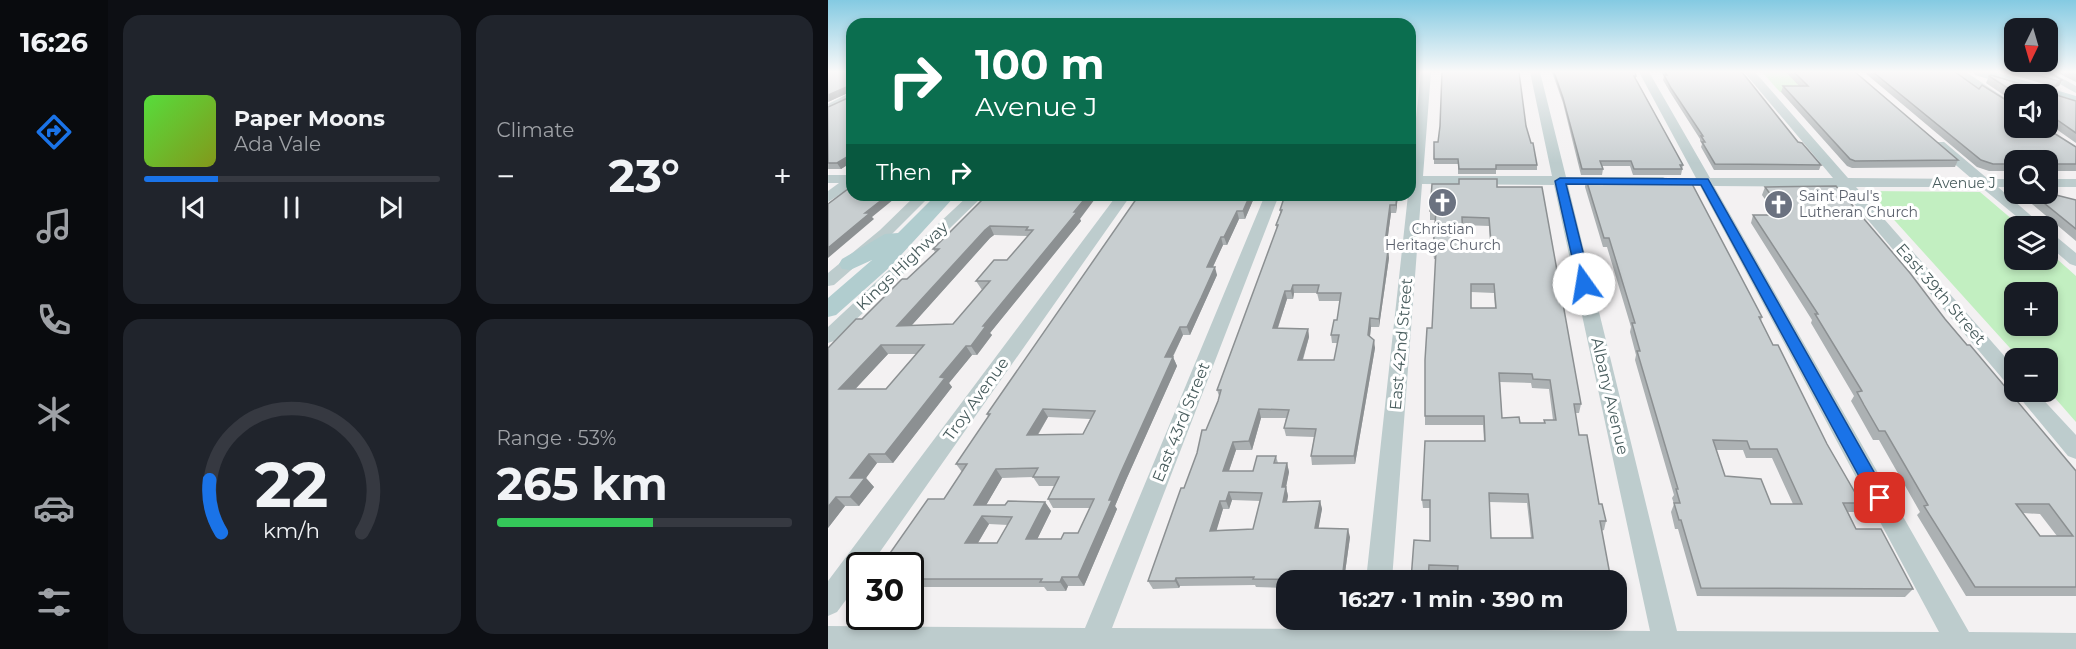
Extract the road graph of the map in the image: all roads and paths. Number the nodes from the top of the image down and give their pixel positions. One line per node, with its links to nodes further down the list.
1 (1422, 102): 6 (street, East 42nd Street)
2 (1542, 102): 10 (street, Albany Avenue)
3 (1661, 102): 11 (street)
4 (1775, 102): 12 (street, East 39th Street)
5 (1928, 135): 13 (street)
6 (1416, 155)
7 (828, 179): 8 (street)
8 (846, 180)
9 (1416, 180): 10 (street, Avenue J)
10 (1560, 181): 11 (street, Avenue J); 42 (street, Albany Avenue)
11 (1705, 182): 12 (street, Avenue J); 43 (street)
12 (1844, 182): 13 (street, Avenue J); 34 (street, East 39th Street)
13 (1984, 183): 14 (street, Avenue J); 25 (street)
14 (2004, 183)
15 (2058, 183): 16 (street)
16 (2076, 183)
17 (846, 184): 18 (street)
18 (828, 198)
19 (918, 201): 29 (street)
20 (941, 201): 26 (main road, Kings Highway)
21 (971, 201): 30 (street, Kings Highway)
22 (1120, 201): 38 (street, Troy Avenue)
23 (1270, 201): 41 (street, East 43rd Street)
24 (1411, 201): 37 (street, East 42nd Street)
25 (2024, 216)
26 (924, 218): 29 (main road); 32 (main road, Kings Highway)
27 (2058, 246): 28 (street)
28 (2076, 261)
29 (850, 264): 31 (street)
30 (899, 269): 32 (main road); 33 (street, Kings Highway)
31 (828, 281)
32 (828, 311)
33 (828, 337)
34 (2004, 367)
35 (2034, 402): 36 (street)
36 (2076, 450)
37 (1380, 570)
38 (828, 603)
39 (1374, 637): 41 (street); 42 (street)
40 (828, 640): 41 (street)
41 (1092, 645)
42 (1668, 647): 43 (street)
43 (1963, 647): 44 (street)
44 (2076, 647)

